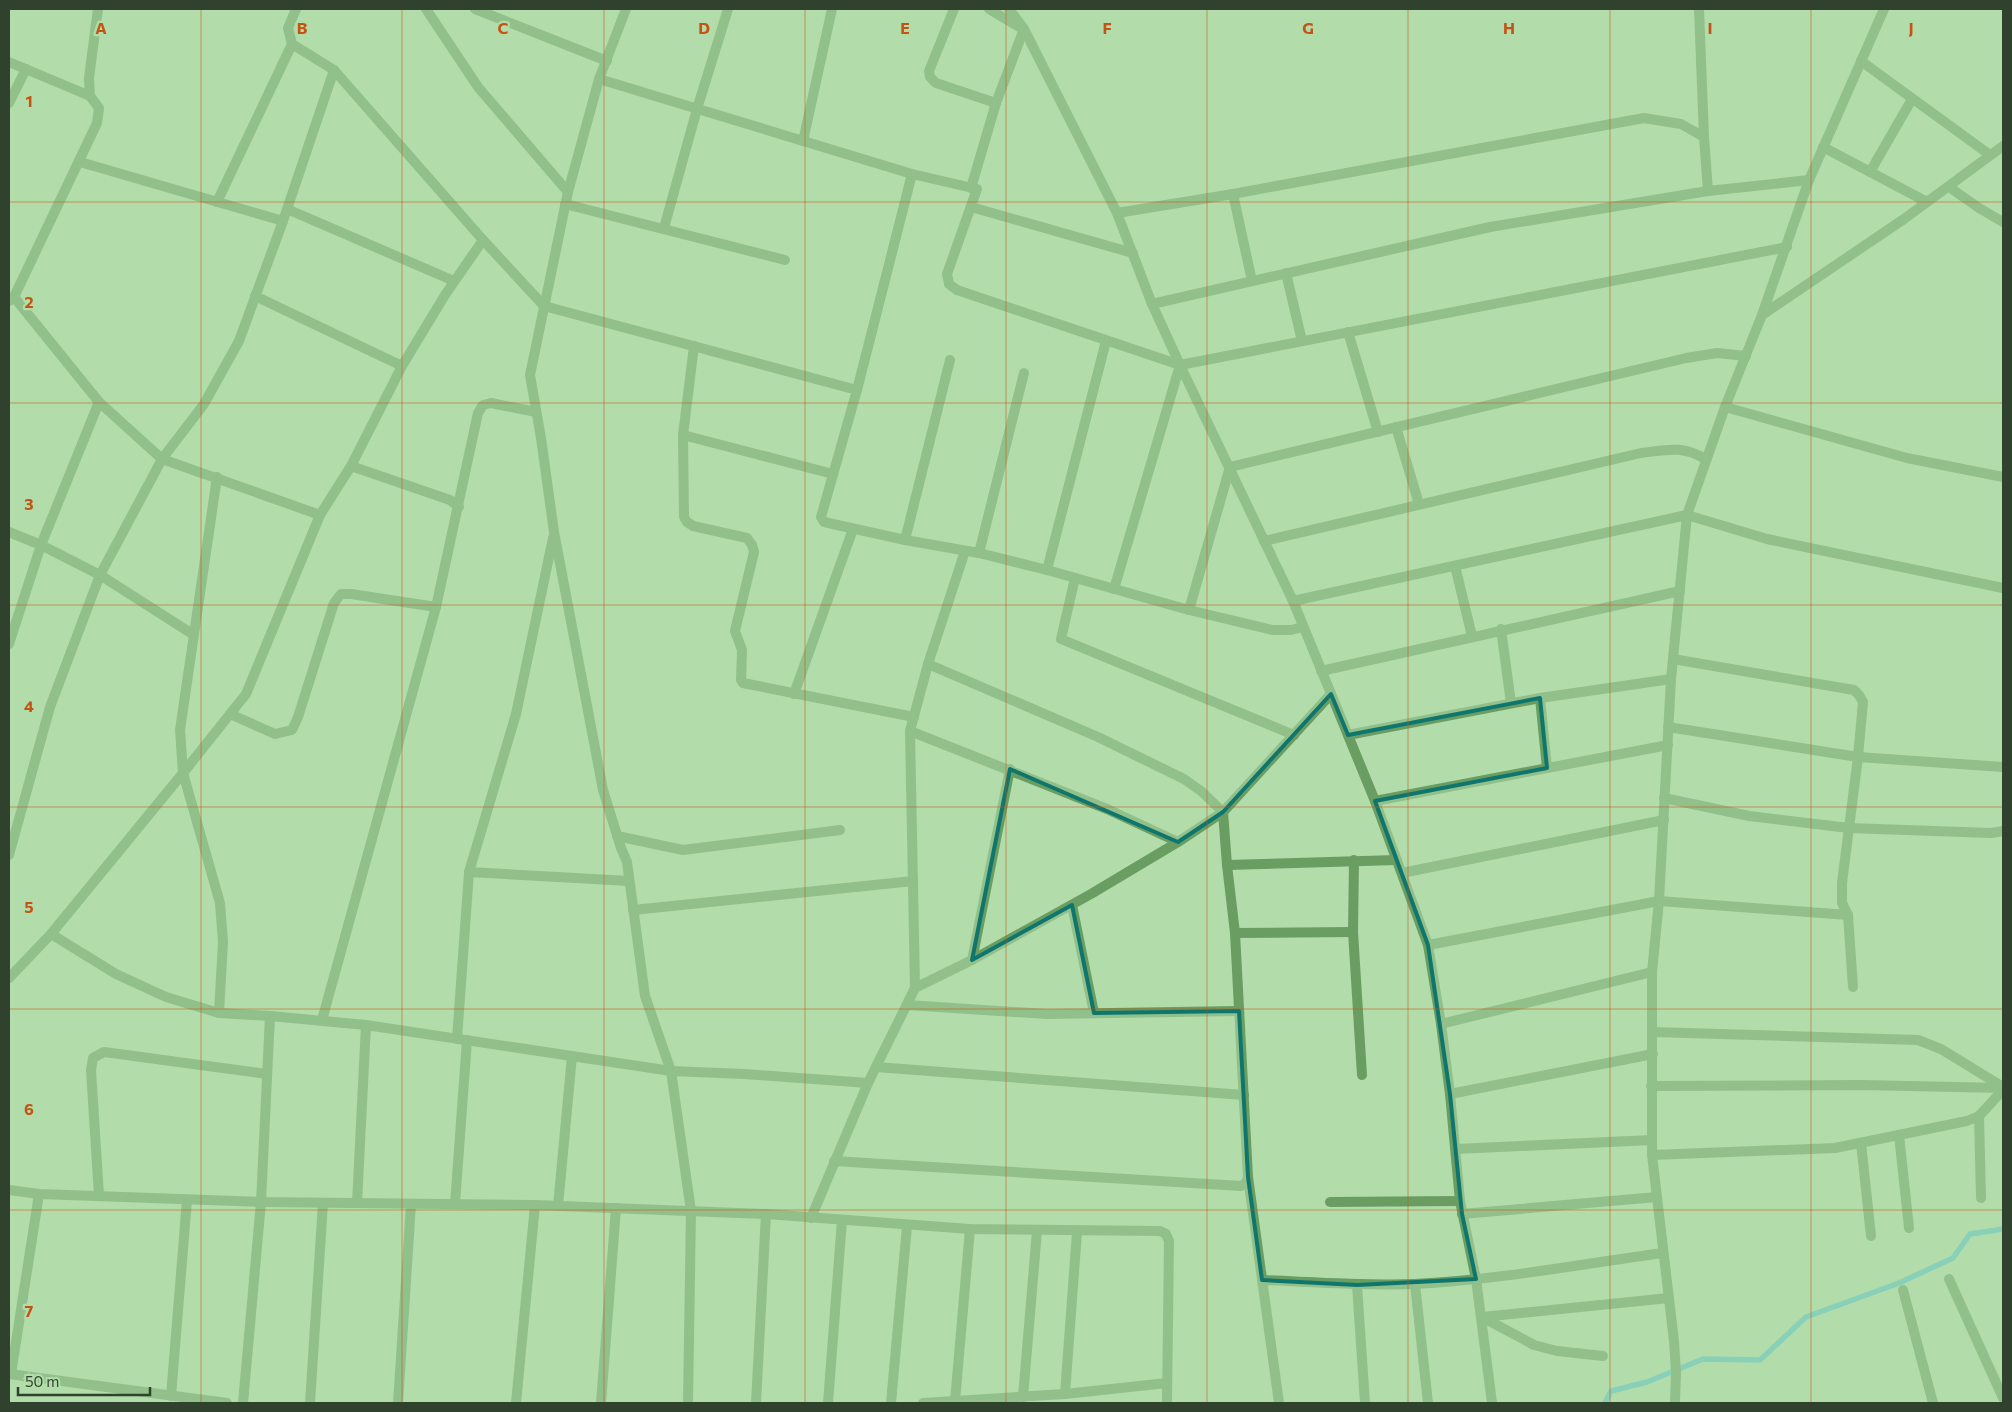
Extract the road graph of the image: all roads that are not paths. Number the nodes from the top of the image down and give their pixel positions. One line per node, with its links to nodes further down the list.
1 (98, 9): 21 (street)
2 (426, 9): 38 (street)
3 (475, 9): 15 (street)
4 (626, 9): 15 (street)
5 (728, 9): 25 (street)
6 (832, 9): 27 (street)
7 (954, 9): 24 (street)
8 (989, 9): 13 (street)
9 (1009, 9): 13 (street)
10 (1699, 9): 26 (street)
11 (1884, 9): 16 (street)
12 (291, 10): 14 (street)
13 (1024, 30): 24 (street); 45 (street)
14 (292, 44): 19 (street); 40 (street)
15 (606, 60): 20 (street)
16 (1861, 61): 22 (street); 29 (street)
17 (9, 62): 18 (street)
18 (26, 69): 21 (street); 23 (street)
19 (334, 70): 44 (street); 49 (street)
20 (600, 79): 25 (street); 38 (street)
21 (90, 96): 31 (street)
22 (1912, 98): 30 (street); 32 (street)
23 (9, 103)
24 (996, 103): 36 (street)
25 (697, 109): 27 (street); 48 (street)
26 (1704, 138): 37 (street); 39 (street)
27 (804, 141): 33 (street)
28 (2003, 146): 30 (street)
29 (1823, 148): 32 (street); 34 (street)
30 (1990, 156): 35 (street)
31 (80, 162): 40 (street); 57 (street)
32 (1870, 172): 41 (street)
33 (912, 174): 36 (street); 70 (street)
34 (1809, 180): 37 (street); 50 (street)
35 (1949, 187): 41 (street); 47 (street)
36 (971, 188): 43 (street)
37 (1708, 190): 53 (street)
38 (568, 192): 42 (street)
39 (1233, 194): 45 (street); 55 (street)
40 (217, 202): 46 (street)
41 (1927, 202): 60 (street)
42 (565, 204): 48 (street); 59 (street)
43 (971, 207): 51 (street); 62 (street)
44 (287, 209): 46 (street); 54 (street)
45 (1117, 213): 51 (street)
46 (283, 221): 56 (street)
47 (2003, 222)
48 (664, 228): 52 (street)
49 (483, 240): 54 (street); 59 (street)
50 (1787, 247): 60 (street); 61 (street)
51 (1133, 253): 58 (street)
52 (785, 260)
53 (1286, 274): 55 (street); 63 (street)
54 (454, 281): 68 (street)
55 (1252, 281): 58 (street)
56 (255, 296): 68 (street); 77 (street)
57 (11, 299): 71 (street)
58 (1152, 304): 67 (street)
59 (544, 306): 64 (street); 73 (street)
60 (1762, 315): 65 (street)
61 (1348, 332): 63 (street); 75 (street)
62 (1106, 341): 67 (street); 97 (street)
63 (1302, 341): 67 (street)
64 (694, 346): 70 (street); 76 (street)
65 (1746, 356): 72 (street); 74 (street)
66 (950, 360): 91 (street)
67 (1180, 365): 80 (street); 101 (street)
68 (402, 366): 79 (street)
69 (1024, 373): 95 (street)
70 (857, 390): 81 (street)
71 (99, 402): 77 (street); 93 (street)
72 (1725, 407): 78 (street); 82 (street)
73 (536, 412): 85 (street); 90 (street)
74 (1396, 427): 75 (street); 84 (street)
75 (1378, 432): 80 (street)
76 (683, 435): 81 (street); 115 (street)
77 (162, 459): 83 (street); 98 (street)
78 (1705, 459): 84 (street); 87 (street)
79 (351, 466): 85 (street); 86 (street)
80 (1230, 467): 92 (street); 105 (street)
81 (833, 474): 88 (street)
82 (2003, 475)
83 (217, 477): 86 (street); 108 (street)
84 (1419, 504): 92 (street)
85 (459, 507): 104 (street)
86 (320, 514): 119 (street)
87 (1687, 515): 96 (street); 100 (street); 102 (street)
88 (852, 529): 91 (street); 115 (street)
89 (9, 532): 93 (street)
90 (554, 532): 138 (street); 144 (street)
91 (905, 540): 94 (street)
92 (1264, 540): 103 (street)
93 (41, 545): 98 (street); 110 (street)
94 (965, 551): 95 (street); 112 (street)
95 (979, 553): 97 (street)
96 (1455, 566): 103 (street); 109 (street)
97 (1047, 570): 99 (street)
98 (100, 575): 108 (street); 140 (street)
99 (1075, 578): 101 (street); 124 (street)
100 (2003, 588)
101 (1114, 589): 105 (street)
102 (1680, 591): 107 (street); 111 (street)
103 (1293, 602): 106 (street)
104 (436, 607): 119 (street); 166 (street)
105 (1189, 610): 106 (street)
106 (1303, 627): 113 (street)
107 (1501, 629): 109 (street); 118 (street)
108 (194, 635): 130 (street)
109 (1472, 636): 113 (street)
110 (9, 644)
111 (1673, 659): 114 (street); 126 (street)
112 (928, 664): 120 (street); 133 (street)
113 (1321, 671): 116 (street)
114 (1671, 679): 117 (street); 121 (street)
115 (794, 694): 120 (street)
116 (1331, 694): 123 (street); 124 (street)
117 (1540, 698): 118 (street); 128 (street)
118 (1511, 703): 123 (street)
119 (230, 714): 130 (street)
120 (914, 717): 122 (street)
121 (1668, 727): 125 (street); 126 (street)
122 (910, 731): 129 (street); 147 (street)
123 (1348, 734): 132 (street)
124 (1294, 735): 133 (street)
125 (1668, 745): 128 (street); 131 (street)
126 (1858, 757): 127 (street); 135 (street)
127 (2003, 767)
128 (1547, 768): 132 (street)
129 (1010, 769): 139 (street); 156 (street)
130 (183, 773): 154 (street); 163 (street)
131 (1664, 798): 134 (street); 135 (street)
132 (1375, 801): 142 (street)
133 (1223, 812): 139 (street); 143 (street)
134 (1664, 820): 145 (street); 148 (street)
135 (1849, 828): 137 (street); 151 (street)
136 (840, 830): 138 (street)
137 (2003, 831)
138 (617, 836): 146 (street)
139 (1178, 842): 149 (street)
140 (9, 855)
141 (1354, 860): 142 (street); 143 (street); 152 (street)
142 (1397, 860): 145 (street)
143 (1227, 865): 153 (street)
144 (469, 872): 146 (street); 170 (street)
145 (1402, 873): 155 (street)
146 (629, 881): 150 (street)
147 (913, 881): 150 (street); 160 (street)
148 (1659, 901): 151 (street); 155 (street); 157 (street)
149 (1072, 905): 156 (street); 164 (street)
150 (632, 910): 174 (street)
151 (1848, 915): 159 (street)
152 (1353, 932): 153 (street); 176 (street)
153 (1236, 933): 162 (street)
154 (51, 934): 158 (street); 163 (street)
155 (1428, 945): 167 (street)
156 (972, 960): 160 (street)
157 (1652, 972): 167 (street); 169 (street)
158 (9, 981)
159 (1853, 987)
160 (915, 988): 161 (street)
161 (907, 1005): 164 (street); 173 (street)
162 (1239, 1011): 164 (street); 181 (street)
163 (219, 1014): 165 (street)
164 (1094, 1014)
165 (270, 1016): 166 (street); 175 (street)
166 (322, 1020): 168 (street)
167 (1441, 1024): 180 (street)
168 (366, 1025): 170 (street); 200 (street)
169 (1652, 1032): 171 (street); 179 (street)
170 (462, 1039): 172 (street); 202 (street)
171 (1653, 1054): 178 (street); 180 (street)
172 (572, 1056): 174 (street); 204 (street)
173 (876, 1067): 177 (street); 181 (street)
174 (670, 1071): 177 (street); 206 (street)
175 (267, 1074): 192 (street); 197 (street)
176 (1362, 1075)
177 (868, 1084): 188 (street)
178 (1651, 1086): 179 (street); 184 (street)
179 (2003, 1089): 182 (street)
180 (1450, 1094): 186 (street)
181 (1244, 1095): 189 (street)
182 (1979, 1116): 183 (street); 194 (street)
183 (1899, 1135): 185 (street); 212 (street)
184 (1652, 1140): 186 (street); 187 (street)
185 (1861, 1143): 187 (street); 216 (street)
186 (1456, 1150): 196 (street)
187 (1652, 1154): 193 (street)
188 (834, 1161): 189 (street); 209 (street)
189 (1248, 1177): 220 (street)
190 (9, 1190): 191 (street)
191 (38, 1194): 192 (street); 227 (street)
192 (100, 1196): 195 (street)
193 (1658, 1197): 208 (street); 217 (street)
194 (1981, 1198)
195 (187, 1200): 197 (street); 230 (street)
196 (1460, 1201): 198 (street); 208 (street)
197 (260, 1202): 199 (street); 237 (street)
198 (1330, 1202)
199 (323, 1203): 200 (street); 238 (street)
200 (356, 1203): 201 (street)
201 (411, 1204): 202 (street); 239 (street)
202 (454, 1204): 203 (street)
203 (535, 1205): 204 (street); 240 (street)
204 (558, 1206): 205 (street)
205 (616, 1208): 206 (street); 241 (street)
206 (691, 1211): 207 (street); 242 (street)
207 (766, 1214): 209 (street); 243 (street)
208 (1462, 1214): 218 (street)
209 (811, 1218): 210 (street)
210 (842, 1220): 211 (street); 244 (street)
211 (907, 1226): 213 (street); 245 (street)
212 (1909, 1228)
213 (970, 1229): 214 (street); 234 (street)
214 (1037, 1231): 215 (street); 231 (street)
215 (1077, 1232): 228 (street); 229 (street)
216 (1871, 1236)
217 (1663, 1252): 218 (street); 224 (street)
218 (1476, 1279): 221 (street); 225 (street)
219 (1950, 1279): 232 (street)
220 (1262, 1280): 222 (street); 248 (street)
221 (1415, 1284): 222 (street); 250 (street)
222 (1357, 1285): 249 (street)
223 (1903, 1290): 253 (street)
224 (1669, 1298): 225 (street); 252 (street)
225 (1482, 1317): 226 (street); 251 (street)
226 (1603, 1356)
227 (10, 1374): 230 (street)
228 (1167, 1382): 229 (street); 247 (street)
229 (1065, 1394): 231 (street)
230 (171, 1396): 233 (street)
231 (1023, 1397): 235 (street)
232 (2003, 1398)
233 (195, 1401): 236 (street)
234 (955, 1401): 235 (street); 246 (street)
235 (988, 1402)
236 (227, 1403)
237 (243, 1403)
238 (310, 1403)
239 (398, 1403)
240 (516, 1403)
241 (601, 1403)
242 (688, 1403)
243 (756, 1403)
244 (828, 1403)
245 (891, 1403)
246 (923, 1403)
247 (1167, 1403)
248 (1279, 1403)
249 (1365, 1403)
250 (1428, 1403)
251 (1492, 1403)
252 (1675, 1403)
253 (1933, 1403)

